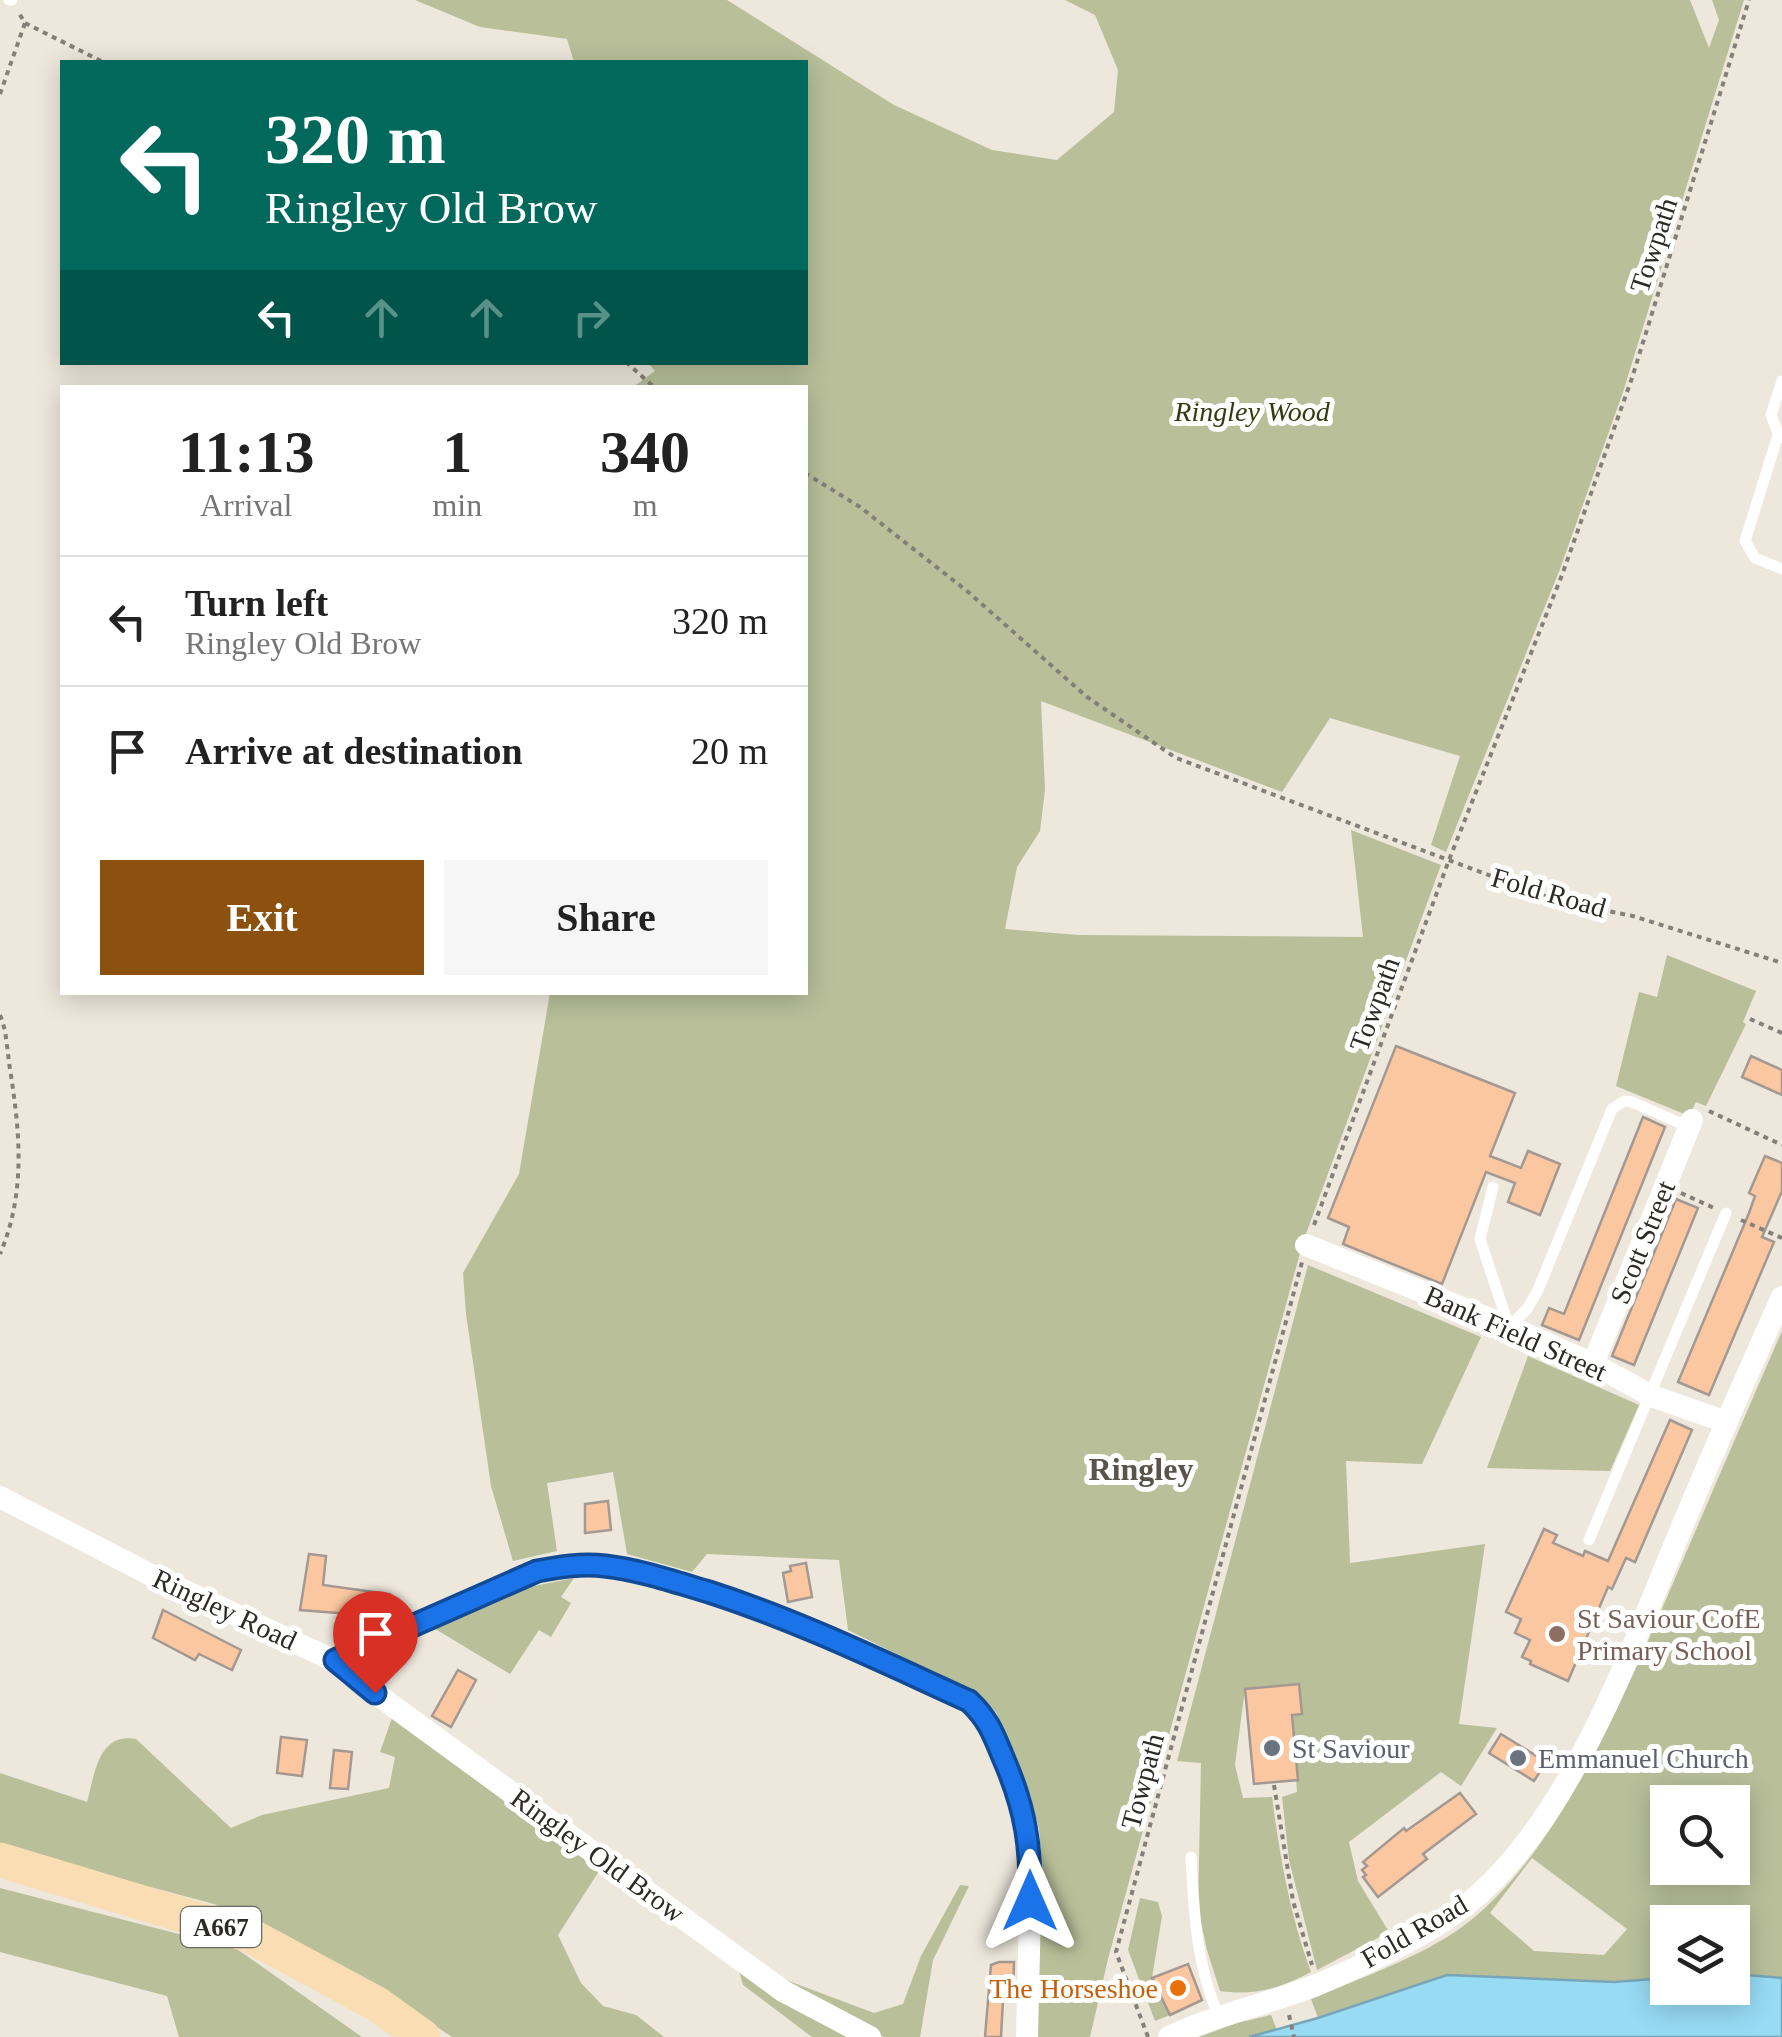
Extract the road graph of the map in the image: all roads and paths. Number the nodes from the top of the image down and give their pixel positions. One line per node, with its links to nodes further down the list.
1 (10, 0): 3 (path)
2 (1748, 0): 12 (path, Towpath)
3 (25, 23): 4 (path); 5 (path)
4 (99, 60)
5 (0, 94)
6 (629, 365): 8 (path)
7 (1782, 381): 9 (lane)
8 (652, 385)
9 (1780, 438): 11 (lane)
10 (808, 476): 12 (path, Fold Road)
11 (1782, 569)
12 (1448, 860): 13 (path, Fold Road); 21 (path, Towpath)
13 (1782, 963)
14 (0, 1015): 22 (path)
15 (1750, 1019): 16 (path)
16 (1782, 1033)
17 (1690, 1124): 18 (path); 24 (lane); 25 (street, Scott Street)
18 (1782, 1145)
19 (1493, 1187): 24 (lane)
20 (1726, 1213): 26 (lane)
21 (1306, 1245): 24 (street, Bank Field Street); 40 (path, Towpath)
22 (0, 1254)
23 (1782, 1297): 27 (street, Fold Road)
24 (1509, 1326): 25 (street, Bank Field Street)
25 (1593, 1364): 26 (street, Bank Field Street)
26 (1652, 1396): 27 (street, Bank Field Street); 29 (lane)
27 (1726, 1422): 34 (street, Fold Road)
28 (0, 1497): 30 (street, Ringley Road)
29 (1590, 1540)
30 (335, 1660): 38 (street, Ringley Old Brow); 39 (street)
31 (1274, 1785): 34 (path)
32 (1191, 1857): 35 (lane)
33 (0, 1860): 37 (main road, A667)
34 (1318, 1984): 35 (street, Fold Road)
35 (1218, 2014): 41 (street, Fold Road)
36 (1290, 2022): 42 (path)
37 (423, 2037)
38 (870, 2037)
39 (1027, 2037)
40 (1148, 2037)
41 (1169, 2037)
42 (1294, 2037)

